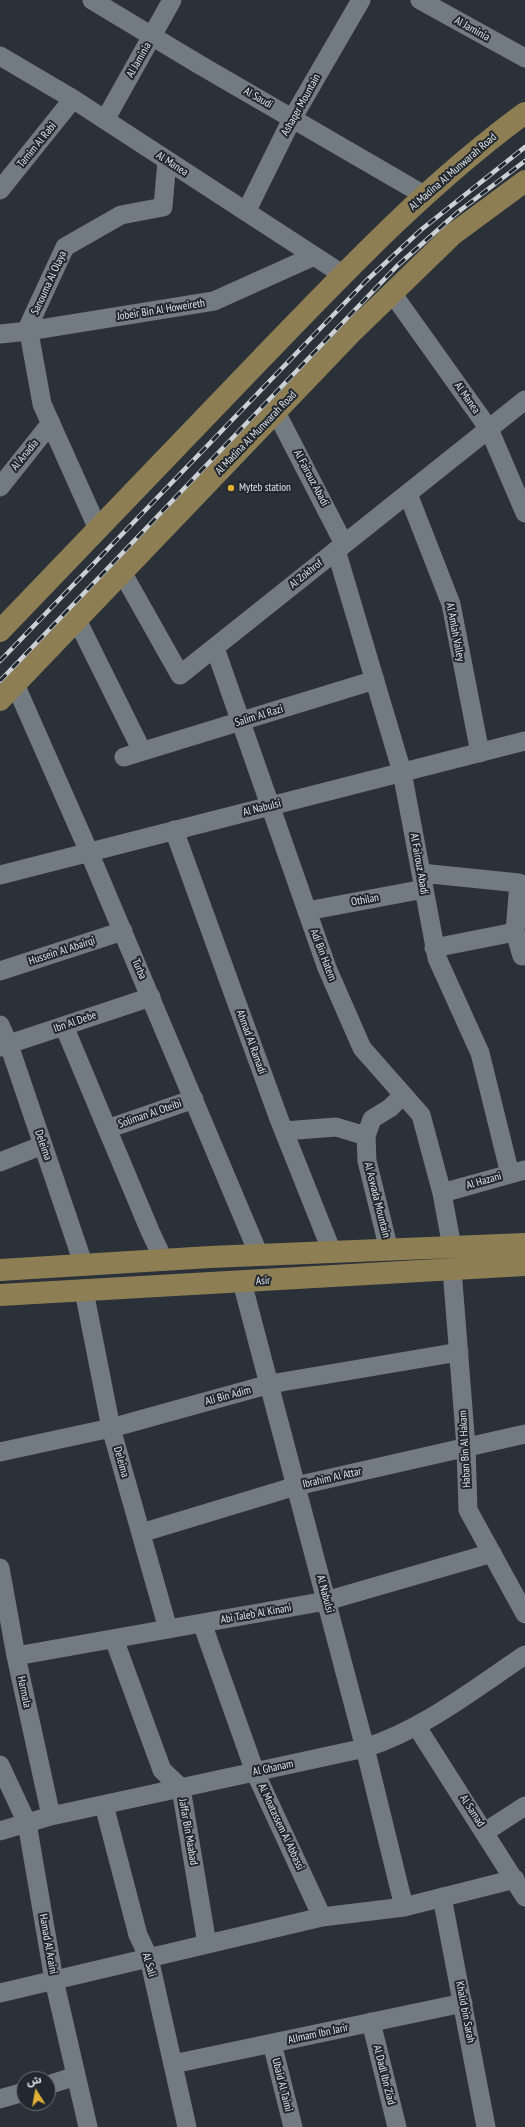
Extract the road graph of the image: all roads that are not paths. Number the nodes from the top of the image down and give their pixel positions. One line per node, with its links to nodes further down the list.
1 (92, 0): 5 (street, Al Saudi)
2 (172, 0): 5 (street, Al Jaminia)
3 (361, 0): 10 (street, Ashaqer Mountain)
4 (420, 0): 7 (street, Al Jaminia)
5 (152, 36): 10 (street, Al Saudi); 11 (street, Al Jaminia)
6 (0, 56): 8 (street, Al Manea)
7 (525, 58)
8 (73, 99): 11 (street, Al Manea); 14 (street, Tamim Al Rabi)
9 (525, 112): 15 (main road, Al Madina Al Munwarah Road)
10 (292, 119): 15 (street, Al Saudi); 16 (street, Ashaqer Mountain)
11 (105, 120): 12 (street, Al Manea)
12 (167, 160): 16 (street, Al Manea); 20 (street, Sanouma Al Olaya)
13 (525, 181): 19 (main road, Al Madina Al Munwarah Road)
14 (0, 190)
15 (424, 195): 18 (main road, Al Madina Al Munwarah Road)
16 (246, 212): 17 (street, Al Manea)
17 (314, 256): 18 (street, Al Manea); 20 (street, Jobeir Bin Al Howeireth)
18 (342, 274): 29 (main road, Al Madina Al Munwarah Road)
19 (392, 293): 23 (main road, Al Madina Al Munwarah Road); 25 (street, Al Manea)
20 (28, 329): 21 (street, Jobeir Bin Al Howeireth); 24 (street)
21 (0, 334)
22 (525, 400): 25 (street, Al Zokhrof)
23 (276, 412): 30 (street, Al Fairouz Abadi); 31 (main road, Al Madina Al Munwarah Road)
24 (51, 423): 26 (street, Al Anadia); 29 (street)
25 (489, 429): 27 (street, Al Zokhrof); 28 (street, Al Manea)
26 (0, 487)
27 (408, 494): 30 (street, Al Zokhrof); 41 (street, Al Amlah Valley)
28 (525, 512)
29 (98, 529): 33 (main road, Al Madina Al Munwarah Road)
30 (340, 547): 34 (street, Al Zokhrof); 35 (street, Al Fairouz Abadi)
31 (122, 572): 32 (main road, Al Madina Al Munwarah Road); 34 (street, Al Zokhrof)
32 (76, 618): 36 (main road, Al Madina Al Munwarah Road); 40 (street)
33 (1, 627)
34 (214, 648): 38 (street, Adi Bin Hatem)
35 (375, 680): 38 (street, Salim Al Razi); 43 (street, Al Fairouz Abadi)
36 (15, 684): 37 (main road, Al Madina Al Munwarah Road); 46 (street, Turba)
37 (0, 700)
38 (240, 722): 40 (street, Salim Al Razi); 44 (street, Adi Bin Hatem)
39 (525, 741): 41 (street, Al Nabulsi)
40 (142, 751): 42 (street, Salim Al Razi)
41 (480, 753): 43 (street, Al Nabulsi)
42 (124, 757)
43 (402, 772): 44 (street, Al Nabulsi); 48 (street, Al Fairouz Abadi)
44 (270, 806): 45 (street, Al Nabulsi); 50 (street, Adi Bin Hatem)
45 (174, 830): 46 (street, Al Nabulsi); 63 (street, Ahmad Al Ramadi)
46 (89, 852): 47 (street, Al Nabulsi); 51 (street, Turba)
47 (0, 875)
48 (422, 881): 49 (street, Othilan); 50 (street, Othilan); 53 (street, Al Fairouz Abadi)
49 (521, 901): 52 (street, Othilan)
50 (307, 911): 60 (street, Adi Bin Hatem)
51 (123, 931): 55 (street, Hussein Al Abairqi); 56 (street, Turba)
52 (515, 932): 53 (street); 54 (street)
53 (434, 948): 67 (street, Al Fairouz Abadi)
54 (525, 955)
55 (0, 971)
56 (150, 997): 58 (street, Ibn Al Debe); 61 (street, Turba)
57 (0, 1025): 59 (street, Deleima)
58 (64, 1026): 59 (street, Ibn Al Debe); 62 (street)
59 (4, 1046): 65 (street, Deleima)
60 (403, 1095): 64 (street, Al Aswada Mountain); 68 (street, Adi Bin Hatem)
61 (194, 1099): 62 (street, Soliman Al Oteibi); 73 (street, Turba)
62 (107, 1129): 74 (street)
63 (284, 1131): 64 (street); 72 (street, Ahmad Al Ramadi)
64 (366, 1136): 71 (street, Al Aswada Mountain)
65 (43, 1145): 66 (street); 76 (street, Deleima)
66 (0, 1162)
67 (517, 1172): 68 (street, Al Hazani)
68 (442, 1194): 70 (street, Adi Bin Hatem)
69 (525, 1244): 70 (main road)
70 (452, 1247): 71 (main road)
71 (389, 1250): 72 (main road)
72 (332, 1252): 73 (main road)
73 (260, 1255): 74 (main road)
74 (164, 1260): 76 (main road)
75 (525, 1265): 77 (main road, Asir)
76 (84, 1266): 78 (main road)
77 (452, 1269): 79 (main road, Asir); 82 (street, Haban Bin Al Hakam)
78 (0, 1270)
79 (242, 1282): 80 (main road, Asir); 83 (street, Al Nabulsi)
80 (84, 1291): 81 (main road, Asir); 84 (street, Deleima)
81 (0, 1295)
82 (459, 1352): 83 (street, Ali Bin Adim); 86 (street, Haban Bin Al Hakam)
83 (270, 1384): 84 (street, Ali Bin Adim); 88 (street, Al Nabulsi)
84 (111, 1428): 87 (street, Ali Bin Adim); 89 (street, Deleima)
85 (525, 1434): 86 (street, Ibrahim Al Attar)
86 (466, 1448): 88 (street, Ibrahim Al Attar); 90 (street, Haban Bin Al Hakam)
87 (0, 1452)
88 (296, 1486): 89 (street, Ibrahim Al Attar); 92 (street, Al Nabulsi)
89 (141, 1533): 95 (street, Deleima)
90 (492, 1553): 92 (street, Abi Taleb Al Kinani); 93 (street, Haban Bin Al Hakam)
91 (0, 1568): 98 (street, Harmala)
92 (326, 1601): 94 (street, Abi Taleb Al Kinani); 100 (street, Al Nabulsi)
93 (525, 1614)
94 (202, 1624): 95 (street, Abi Taleb Al Kinani); 102 (street, Al Moatassem Al Abbassi)
95 (168, 1629): 96 (street, Abi Taleb Al Kinani)
96 (114, 1639): 98 (street, Abi Taleb Al Kinani); 103 (street, Jaffar Bin Maabad)
97 (525, 1655): 99 (street, Al Ghanam)
98 (16, 1656): 106 (street, Harmala)
99 (417, 1727): 100 (street, Al Ghanam); 109 (street, Al Samad)
100 (365, 1748): 102 (street, Al Ghanam); 113 (street, Al Nabulsi)
101 (0, 1765): 107 (street, Hamad Al Araini)
102 (255, 1772): 103 (street, Al Ghanam); 114 (street, Al Moatassem Al Abbassi)
103 (181, 1788): 104 (street, Al Ghanam); 115 (street, Jaffar Bin Maabad)
104 (104, 1805): 106 (street, Al Ghanam); 116 (street, Al Sali)
105 (525, 1806): 109 (street)
106 (51, 1816): 107 (street, Al Ghanam)
107 (27, 1823): 108 (street, Al Ghanam); 117 (street, Hamad Al Araini)
108 (0, 1831)
109 (485, 1832): 110 (street, Al Samad)
110 (515, 1879): 111 (street, Al Samad); 112 (street)
111 (525, 1896)
112 (442, 1897): 113 (street); 119 (street, Khalid bin Sarah)
113 (404, 1907): 114 (street)
114 (322, 1917): 115 (street)
115 (207, 1944): 116 (street)
116 (149, 1958): 117 (street); 122 (street, Al Sali)
117 (54, 1980): 118 (street); 123 (street, Hamad Al Araini)
118 (0, 1993)
119 (463, 2003): 120 (street, AlImam Ibn Jarir); 131 (street, Khalid bin Sarah)
120 (371, 2022): 121 (street, AlImam Ibn Jarir); 130 (street, Al Dadl Ibn Ziad)
121 (272, 2043): 122 (street, AlImam Ibn Jarir); 129 (street, Ubaid Al Taimi)
122 (173, 2064): 128 (street, Al Sali)
123 (76, 2076): 124 (street); 127 (street, Hamad Al Araini)
124 (56, 2082)
125 (16, 2094): 126 (street)
126 (0, 2099)
127 (88, 2127)
128 (187, 2127)
129 (293, 2127)
130 (397, 2127)
131 (486, 2127)

